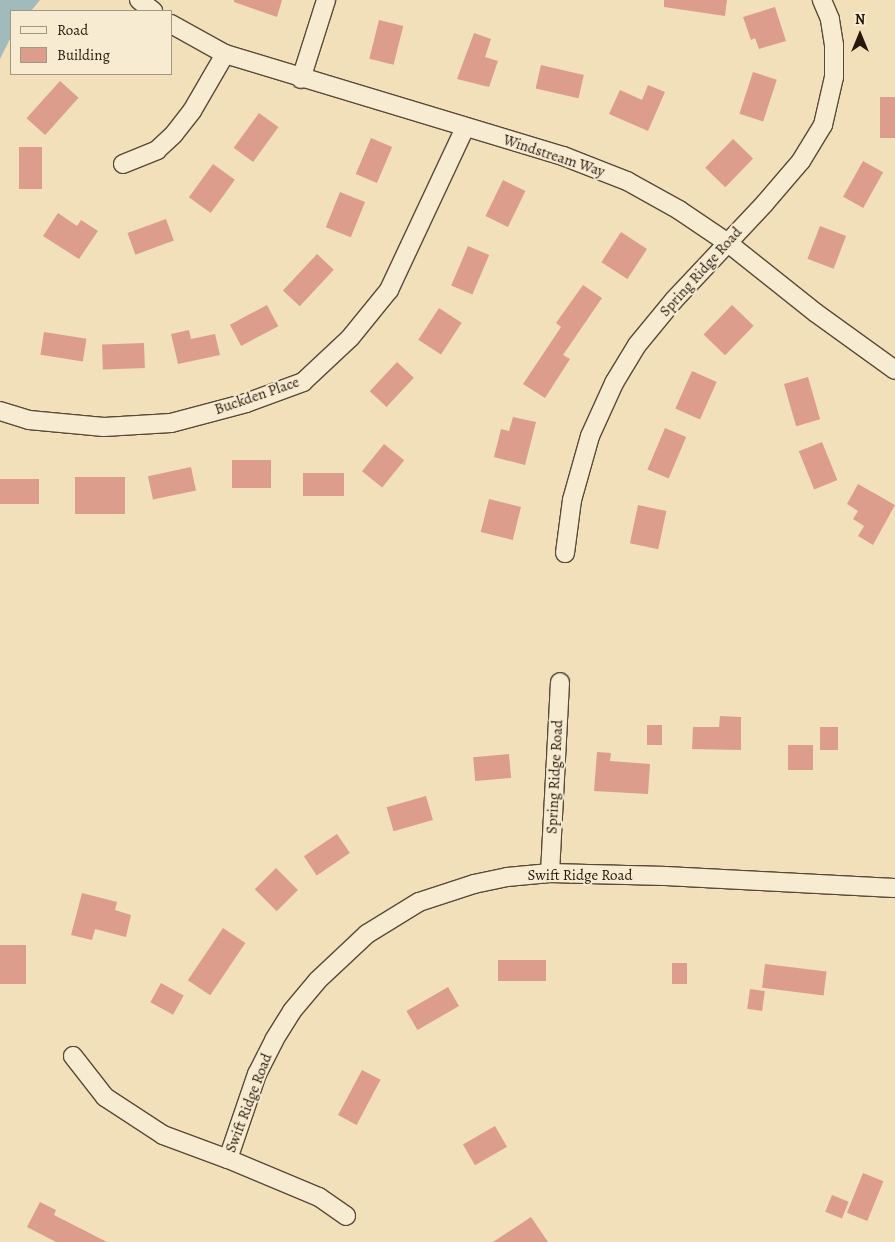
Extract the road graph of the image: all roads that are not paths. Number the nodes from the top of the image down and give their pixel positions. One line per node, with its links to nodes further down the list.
1 (139, 0): 4 (street)
2 (326, 0): 7 (street)
3 (822, 0): 10 (street, Spring Ridge Road)
4 (152, 10)
5 (172, 25): 6 (street, Windstream Way)
6 (225, 54): 7 (street, Windstream Way); 9 (street)
7 (301, 79): 8 (street, Windstream Way)
8 (465, 128): 10 (street, Windstream Way); 12 (street, Buckden Place)
9 (123, 164)
10 (728, 243): 11 (street, Windstream Way); 13 (street, Spring Ridge Road)
11 (895, 370)
12 (0, 411)
13 (565, 553)
14 (560, 682): 15 (street, Spring Ridge Road)
15 (550, 873): 16 (street, Swift Ridge Road); 18 (street, Swift Ridge Road)
16 (895, 888)
17 (73, 1056): 18 (street)
18 (228, 1159): 19 (street)
19 (346, 1216)

